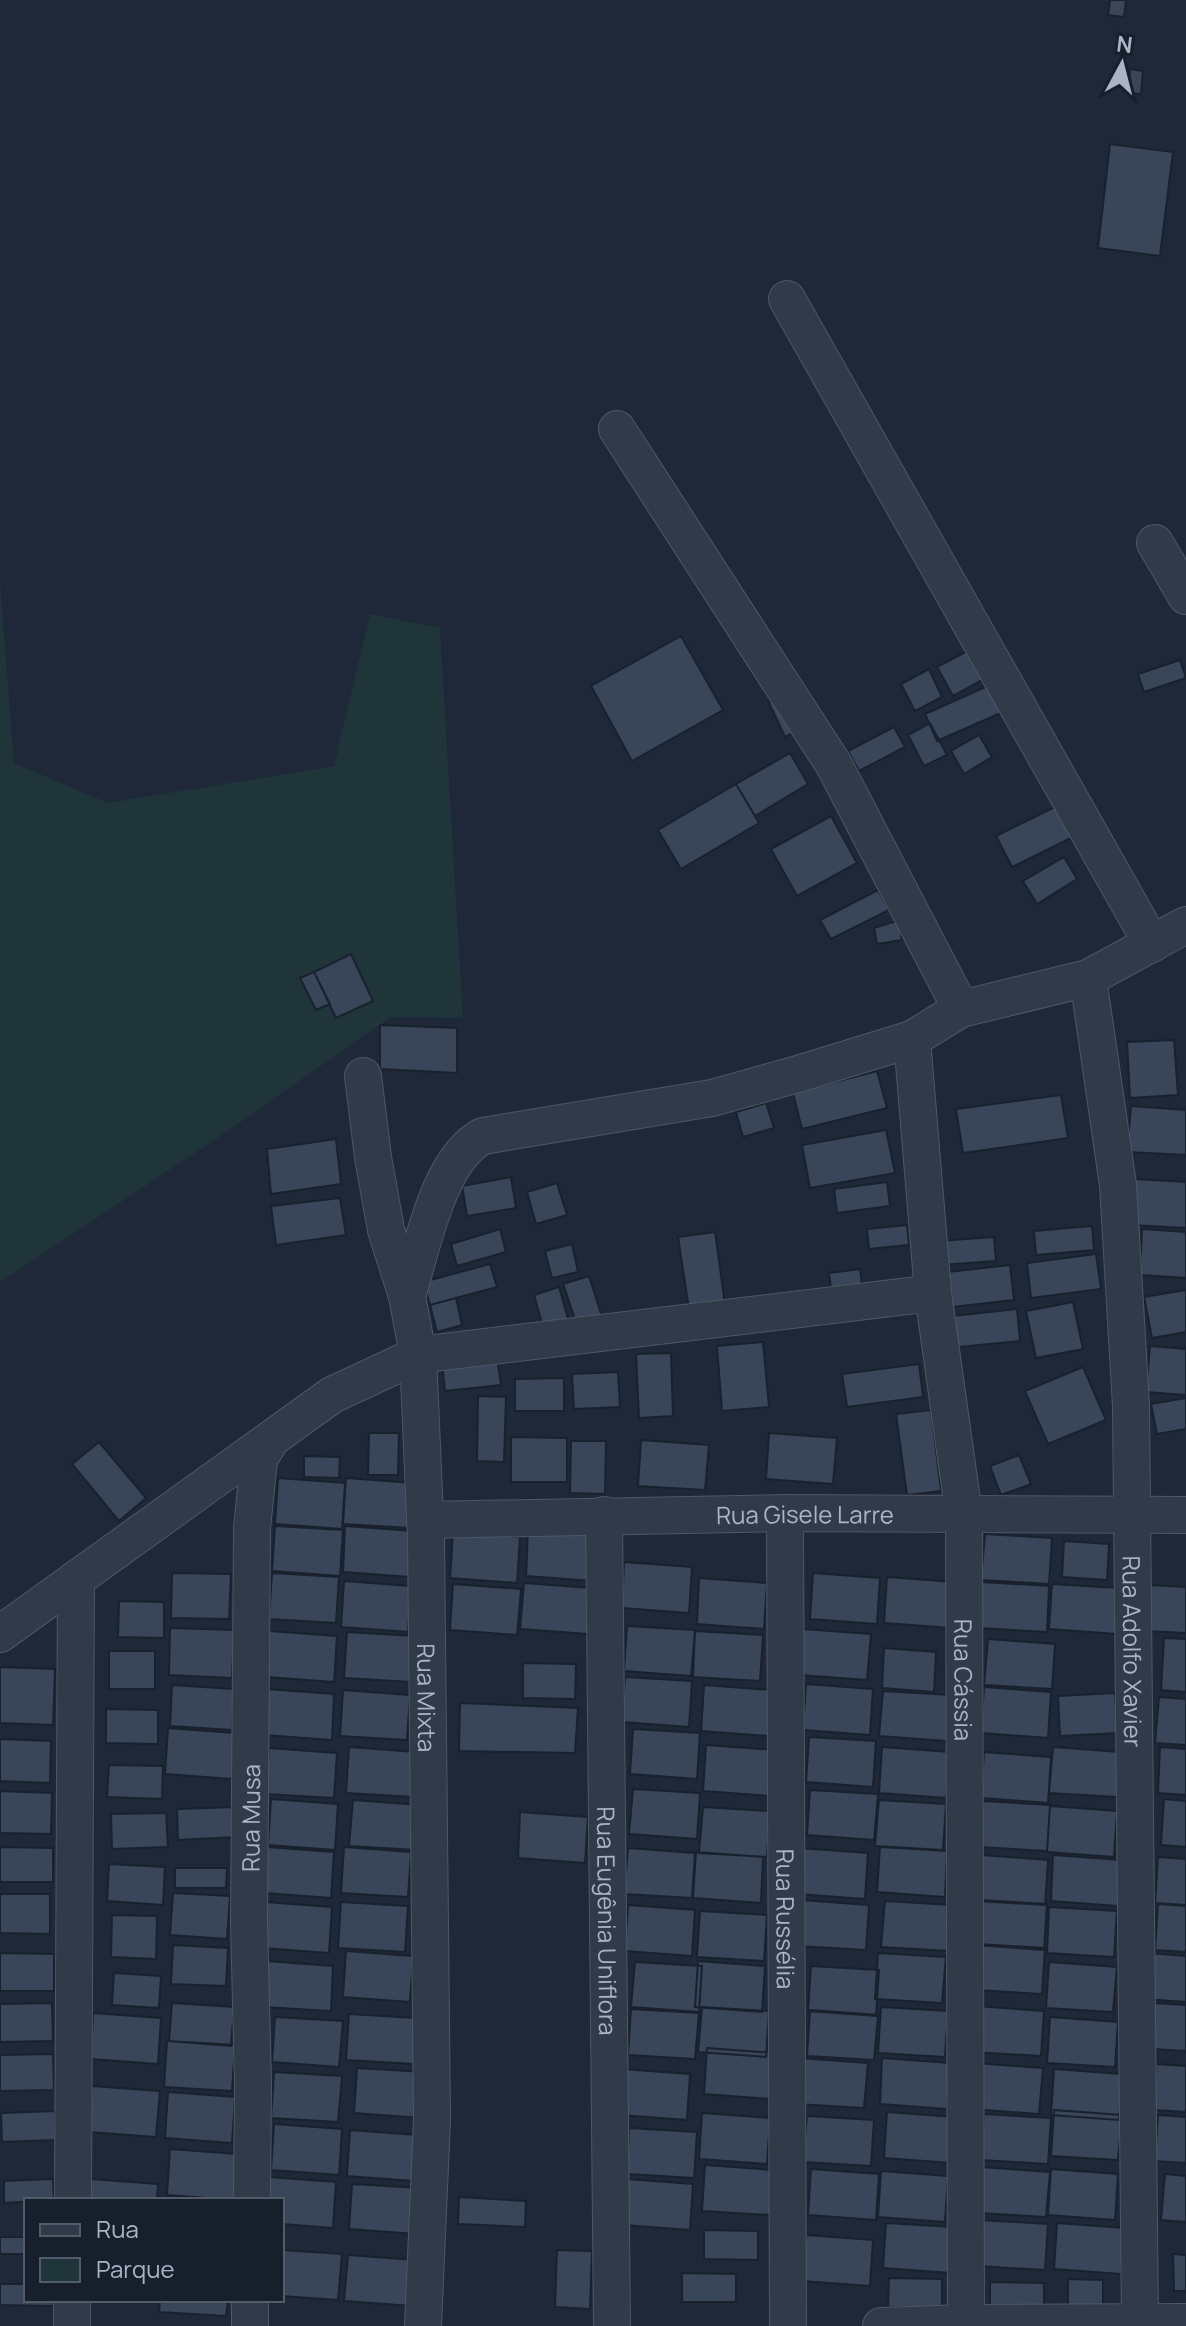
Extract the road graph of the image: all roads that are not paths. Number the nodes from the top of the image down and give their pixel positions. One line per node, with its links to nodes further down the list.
1 (787, 299): 6 (street)
2 (617, 429): 8 (street)
3 (1155, 543): 4 (street)
4 (1186, 596)
5 (1186, 925): 6 (street)
6 (1152, 944): 7 (street)
7 (1088, 978): 8 (street); 16 (street, Rua Adolfo Xavier)
8 (961, 1009): 9 (street)
9 (912, 1039): 11 (street, Rua Cássia); 12 (street)
10 (363, 1076): 12 (street, Rua Mixta)
11 (933, 1293): 13 (street); 18 (street, Rua Cássia)
12 (407, 1296): 13 (street, Rua Mixta)
13 (418, 1355): 14 (street); 20 (street, Rua Mixta)
14 (270, 1441): 21 (street); 24 (street, Rua Musa)
15 (785, 1513): 17 (street, Rua Gisele Larre); 18 (street, Rua Gisele Larre); 34 (street, Rua Russélia)
16 (1134, 1514): 18 (street, Rua Gisele Larre); 19 (street, Rua Gisele Larre); 29 (street, Rua Adolfo Xavier)
17 (604, 1515): 20 (street, Rua Gisele Larre); 33 (street, Rua Eugênia Uniflora)
18 (964, 1515): 28 (street, Rua Cássia)
19 (1186, 1515)
20 (425, 1520): 32 (street, Rua Mixta)
21 (76, 1579): 22 (street); 23 (street)
22 (0, 1634)
23 (73, 2198)
24 (252, 2198)
25 (72, 2302): 30 (street)
26 (250, 2302): 31 (street)
27 (1186, 2322): 29 (street)
28 (966, 2323): 29 (street); 35 (street)
29 (1140, 2324)
30 (72, 2326)
31 (250, 2326)
32 (423, 2326)
33 (612, 2326)
34 (788, 2326)
35 (881, 2326)

